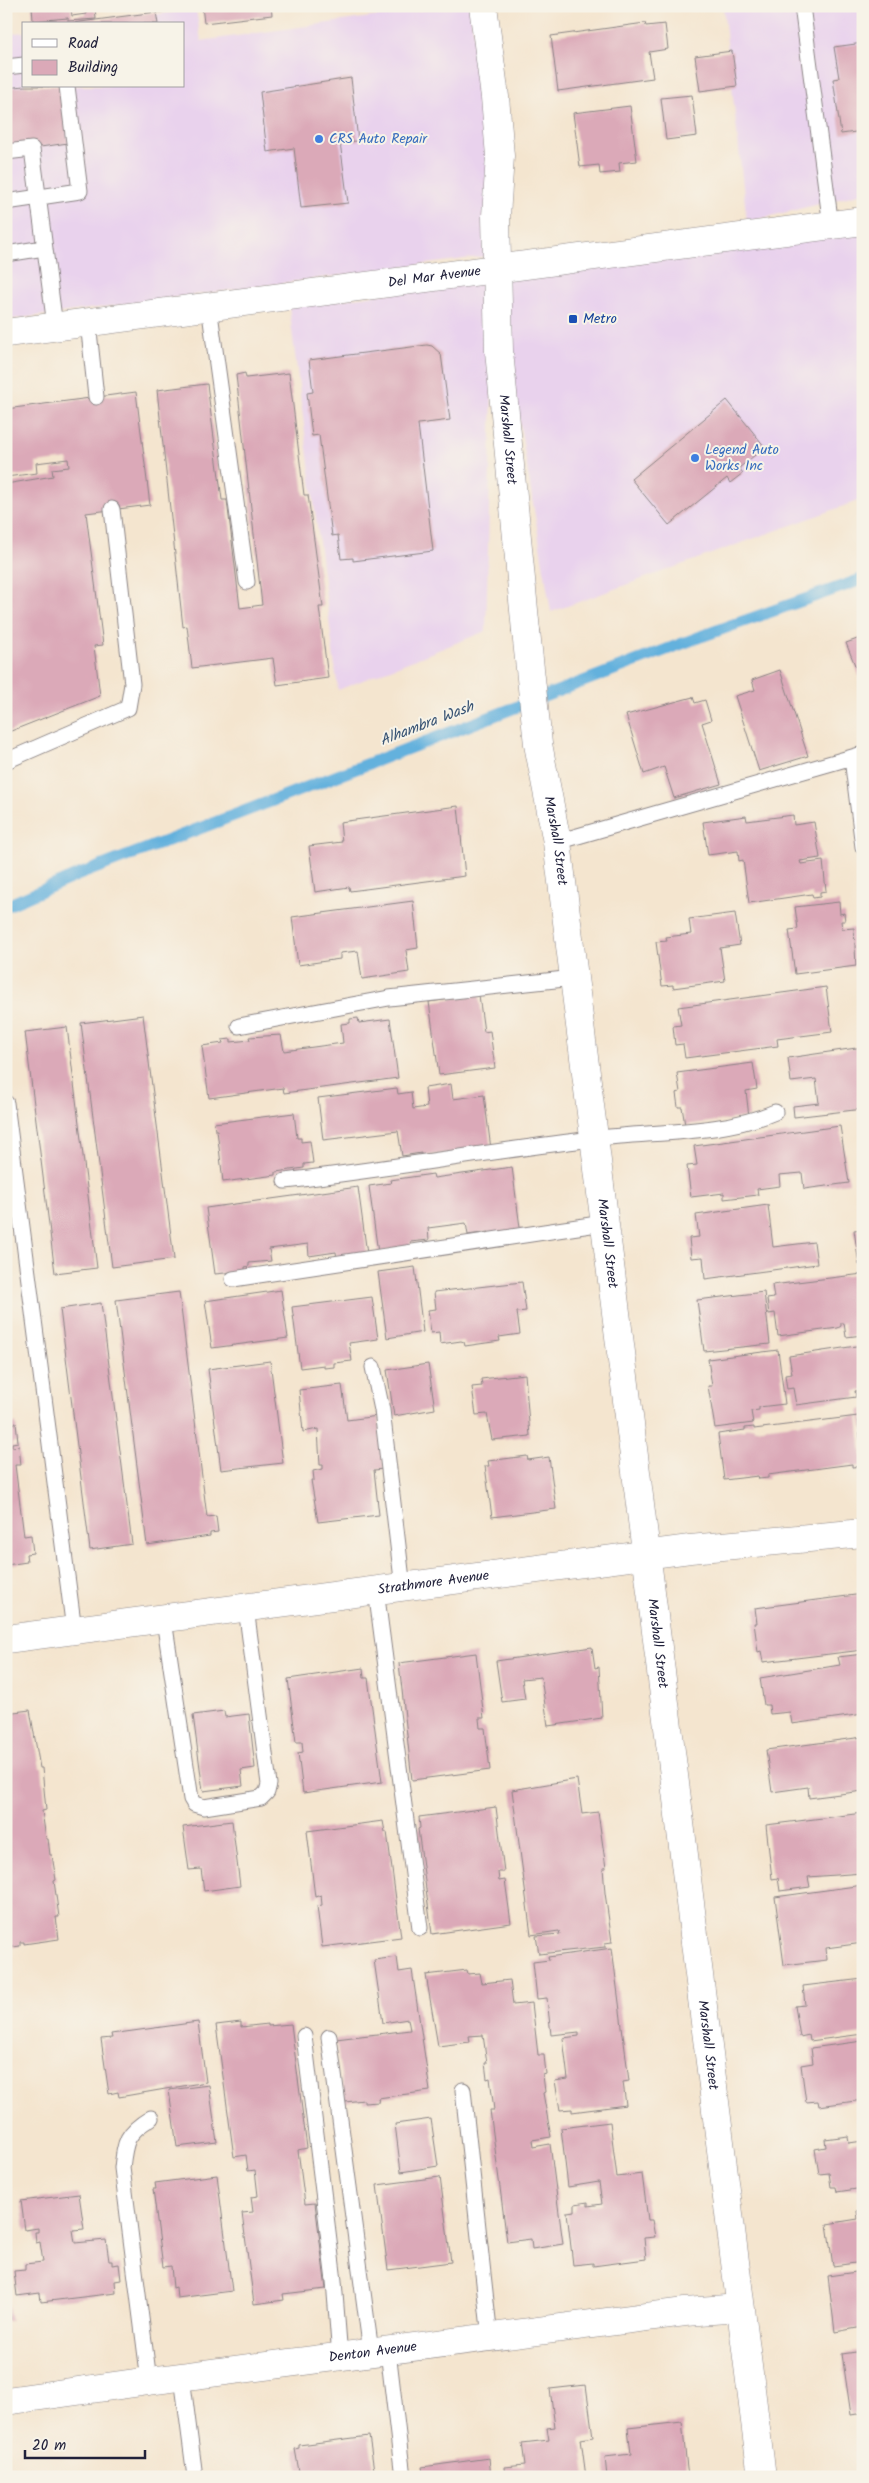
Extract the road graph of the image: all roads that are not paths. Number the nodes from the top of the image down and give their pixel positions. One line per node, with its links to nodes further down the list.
1 (483, 6): 13 (street, Marshall Street)
2 (802, 6): 10 (lane)
3 (6, 67): 4 (lane)
4 (22, 69)
5 (67, 88): 7 (lane)
6 (6, 152): 7 (lane)
7 (38, 197): 8 (lane); 11 (lane)
8 (6, 202)
9 (863, 221): 10 (street, Del Mar Avenue)
10 (830, 226): 13 (street, Del Mar Avenue)
11 (44, 248): 12 (lane); 16 (lane)
12 (6, 254)
13 (496, 269): 14 (street, Del Mar Avenue); 23 (street, Marshall Street)
14 (209, 306): 15 (street, Del Mar Avenue); 20 (lane)
15 (88, 322): 16 (street, Del Mar Avenue); 18 (lane)
16 (55, 326): 17 (street, Del Mar Avenue)
17 (6, 333)
18 (96, 397)
19 (112, 509): 22 (lane)
20 (246, 582)
21 (857, 756): 23 (lane); 24 (lane)
22 (6, 761)
23 (557, 842): 25 (street, Marshall Street)
24 (863, 847)
25 (574, 978): 26 (lane); 29 (street, Marshall Street)
26 (239, 1026)
27 (6, 1103): 40 (lane)
28 (776, 1112): 29 (lane)
29 (594, 1138): 30 (lane); 31 (street, Marshall Street)
30 (284, 1181)
31 (604, 1223): 32 (lane); 35 (street, Marshall Street)
32 (233, 1279)
33 (373, 1367): 36 (lane)
34 (863, 1533): 35 (street, Strathmore Avenue)
35 (646, 1555): 36 (street, Strathmore Avenue); 47 (street, Marshall Street)
36 (403, 1588): 37 (street, Strathmore Avenue)
37 (376, 1590): 38 (street, Strathmore Avenue); 42 (lane)
38 (246, 1608): 39 (street, Strathmore Avenue); 39 (lane)
39 (164, 1620): 40 (street, Strathmore Avenue)
40 (74, 1630): 41 (street, Strathmore Avenue)
41 (6, 1639)
42 (420, 1928)
43 (304, 2036): 50 (lane)
44 (329, 2037): 49 (lane)
45 (463, 2090): 48 (lane)
46 (151, 2118): 52 (lane)
47 (740, 2308): 48 (street, Denton Avenue); 56 (street, Marshall Street)
48 (490, 2338): 49 (street, Denton Avenue)
49 (379, 2352): 50 (street, Denton Avenue); 55 (lane)
50 (340, 2357): 51 (street, Denton Avenue)
51 (182, 2377): 52 (street, Denton Avenue); 54 (lane)
52 (149, 2381): 53 (street, Denton Avenue)
53 (6, 2401)
54 (195, 2477)
55 (403, 2477)
56 (762, 2477)

